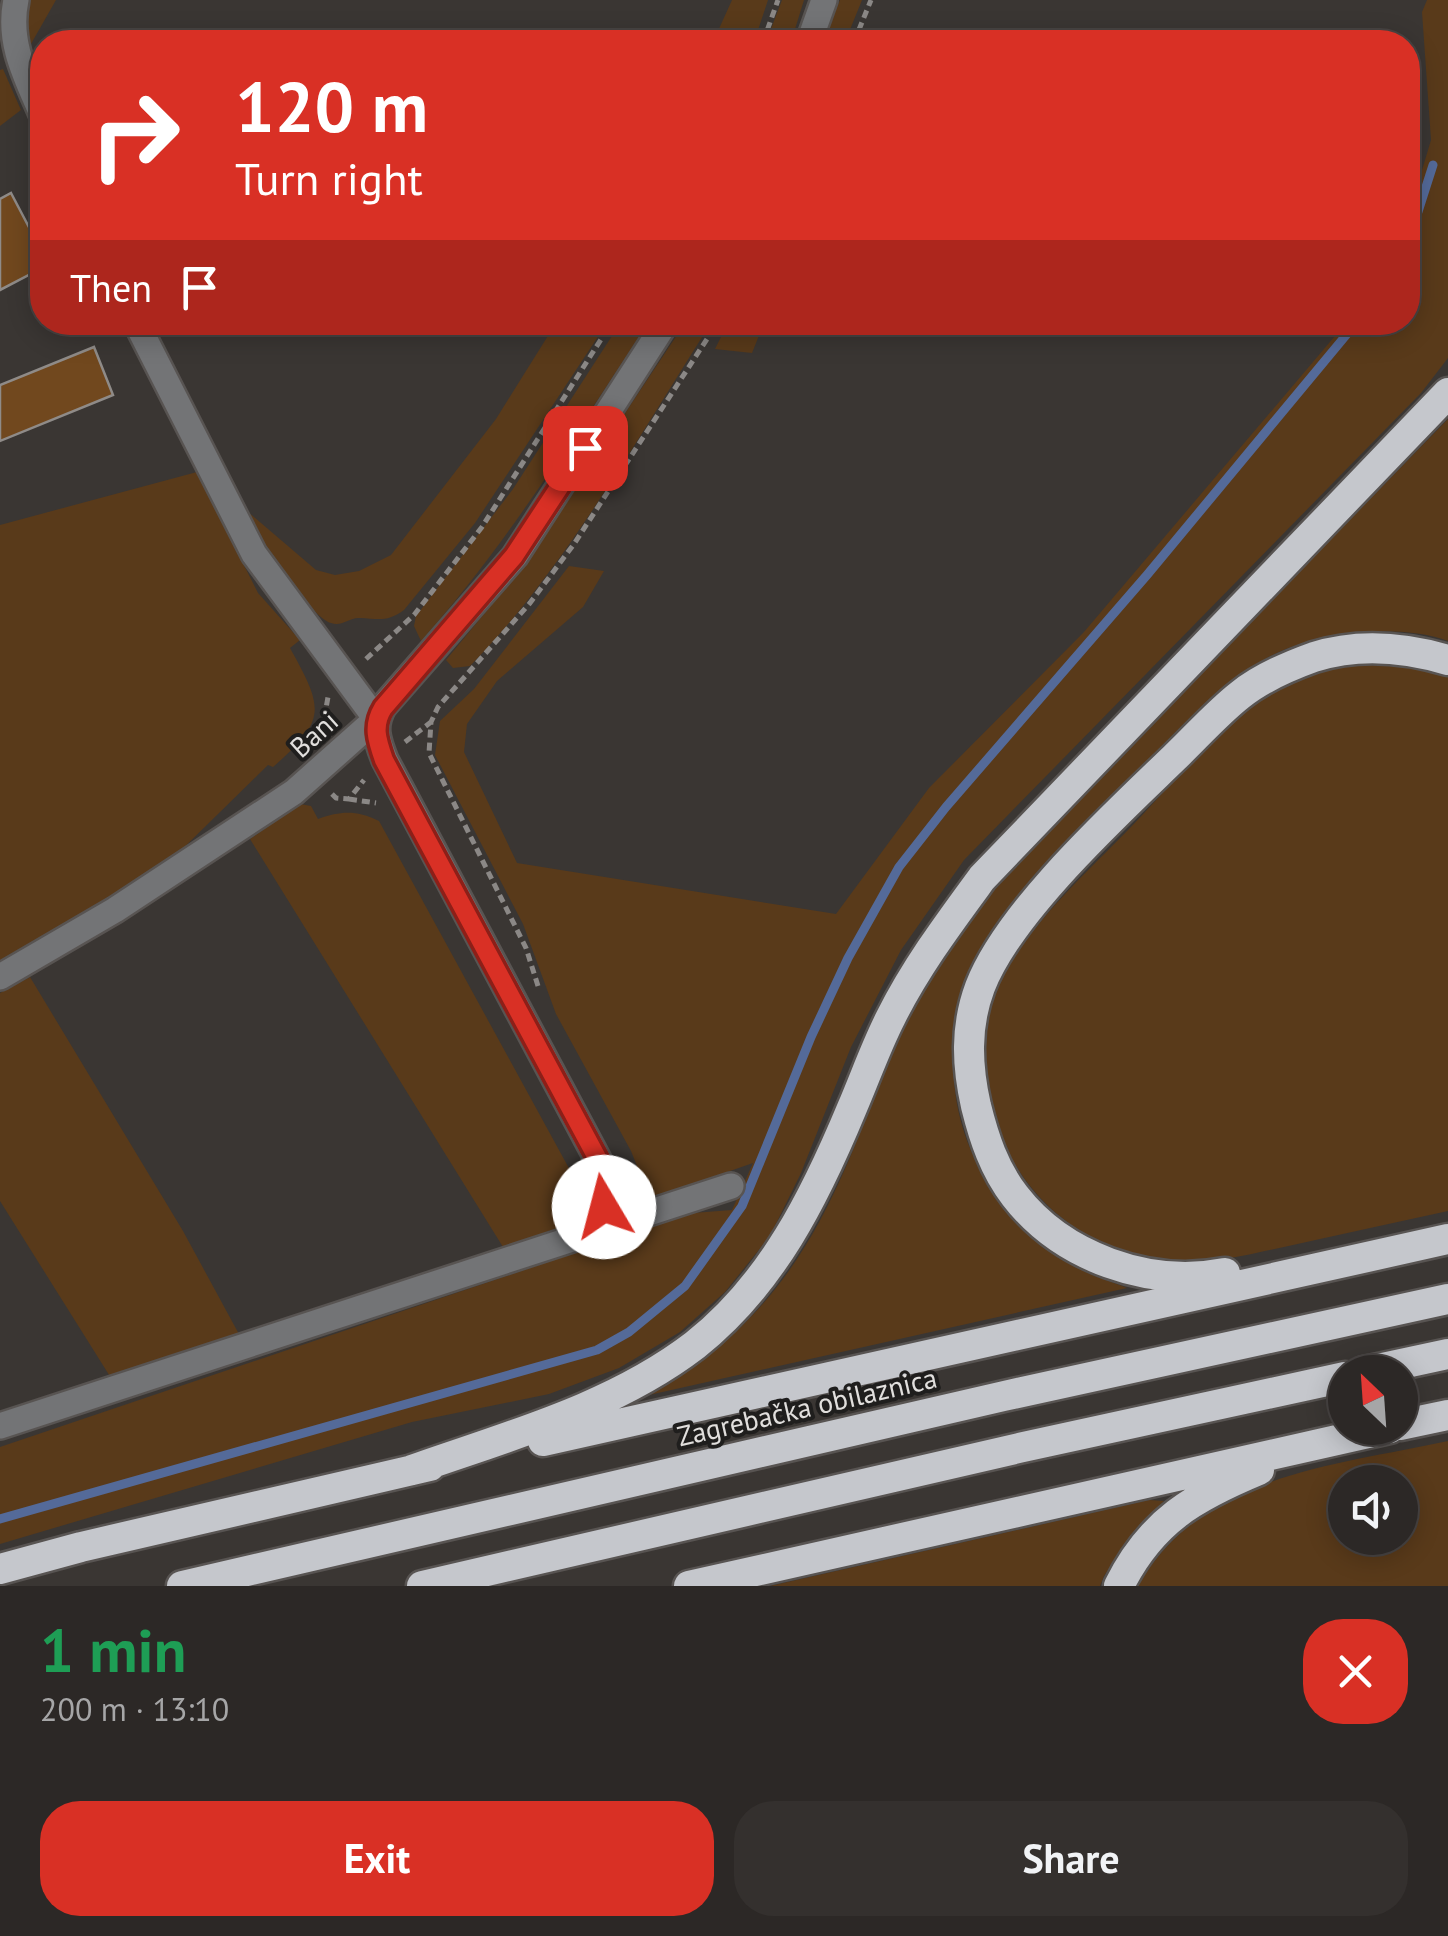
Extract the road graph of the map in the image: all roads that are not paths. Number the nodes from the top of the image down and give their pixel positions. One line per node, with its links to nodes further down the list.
1 (16, 0): 4 (street)
2 (824, 0): 3 (street)
3 (813, 30)
4 (30, 85)
5 (142, 335): 9 (street, Bani)
6 (658, 335): 9 (street)
7 (1448, 393): 23 (highway)
8 (1448, 660): 14 (highway)
9 (376, 719): 10 (street, Bani); 12 (street)
10 (0, 977)
11 (731, 1186): 12 (street)
12 (602, 1213): 21 (street)
13 (1448, 1239): 14 (highway)
14 (1384, 1254): 23 (highway)
15 (1448, 1298): 25 (highway, Zagrebačka obilaznica)
16 (1448, 1354): 17 (highway)
17 (1418, 1360)
18 (1328, 1381): 26 (highway)
19 (1448, 1415): 20 (highway)
20 (1418, 1421)
21 (0, 1426)
22 (1326, 1441): 27 (highway); 28 (highway)
23 (412, 1470): 24 (highway)
24 (0, 1570)
25 (182, 1586)
26 (422, 1586)
27 (688, 1586)
28 (1119, 1586)

